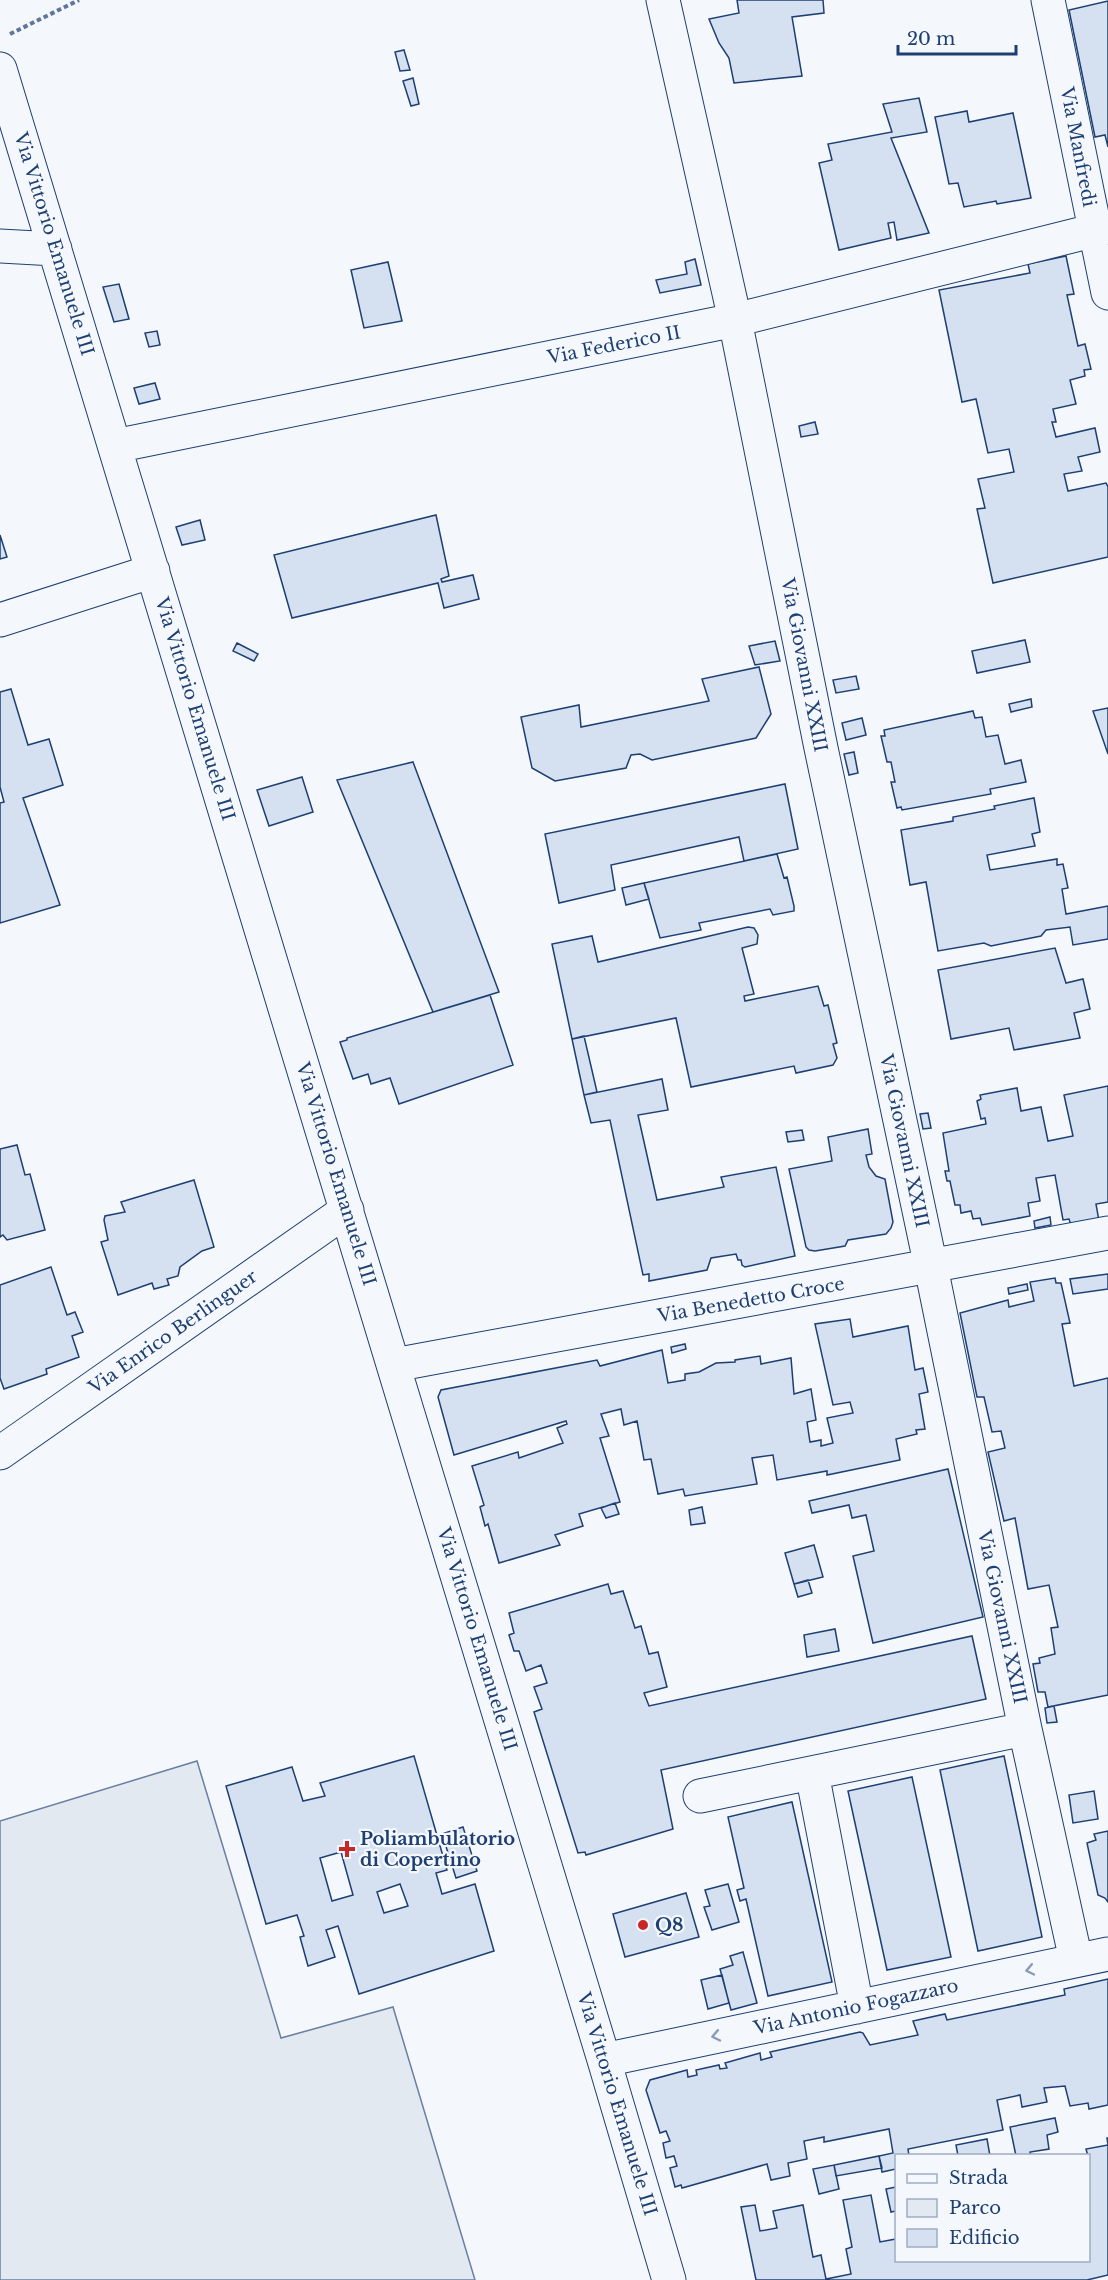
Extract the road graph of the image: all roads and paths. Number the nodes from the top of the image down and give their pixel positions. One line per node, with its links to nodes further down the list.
1 (80, 0): 4 (path)
2 (663, 0): 10 (street, Via Giovanni XXIII)
3 (1048, 0): 6 (street, Via Manfredi)
4 (0, 38)
5 (0, 69): 8 (street, Via Vittorio Emanuele III)
6 (1101, 228): 9 (street, Via Manfredi); 10 (street, Via Federico II)
7 (0, 246): 8 (street)
8 (55, 249): 11 (street, Via Vittorio Emanuele III)
9 (1108, 293)
10 (735, 320): 11 (street, Via Federico II); 16 (street, Via Giovanni XXIII)
11 (115, 446): 12 (street, Via Vittorio Emanuele III)
12 (153, 571): 13 (street); 14 (street, Via Vittorio Emanuele III)
13 (0, 620)
14 (347, 1210): 17 (street, Via Vittorio Emanuele III); 18 (street, Via Enrico Berlinguer)
15 (1108, 1233): 16 (street, Via Benedetto Croce)
16 (931, 1267): 17 (street, Via Benedetto Croce); 19 (street, Via Giovanni XXIII)
17 (394, 1365): 25 (street, Via Vittorio Emanuele III)
18 (0, 1453)
19 (1025, 1729): 20 (street); 23 (street, Via Giovanni XXIII)
20 (812, 1773): 21 (street); 24 (street)
21 (700, 1796)
22 (1108, 1954): 23 (street, Via Antonio Fogazzaro)
23 (1077, 1960): 24 (street, Via Antonio Fogazzaro, one-way to 24)
24 (856, 2007): 25 (street, Via Antonio Fogazzaro, one-way to 25)
25 (604, 2060): 26 (street, Via Vittorio Emanuele III)
26 (669, 2280)

